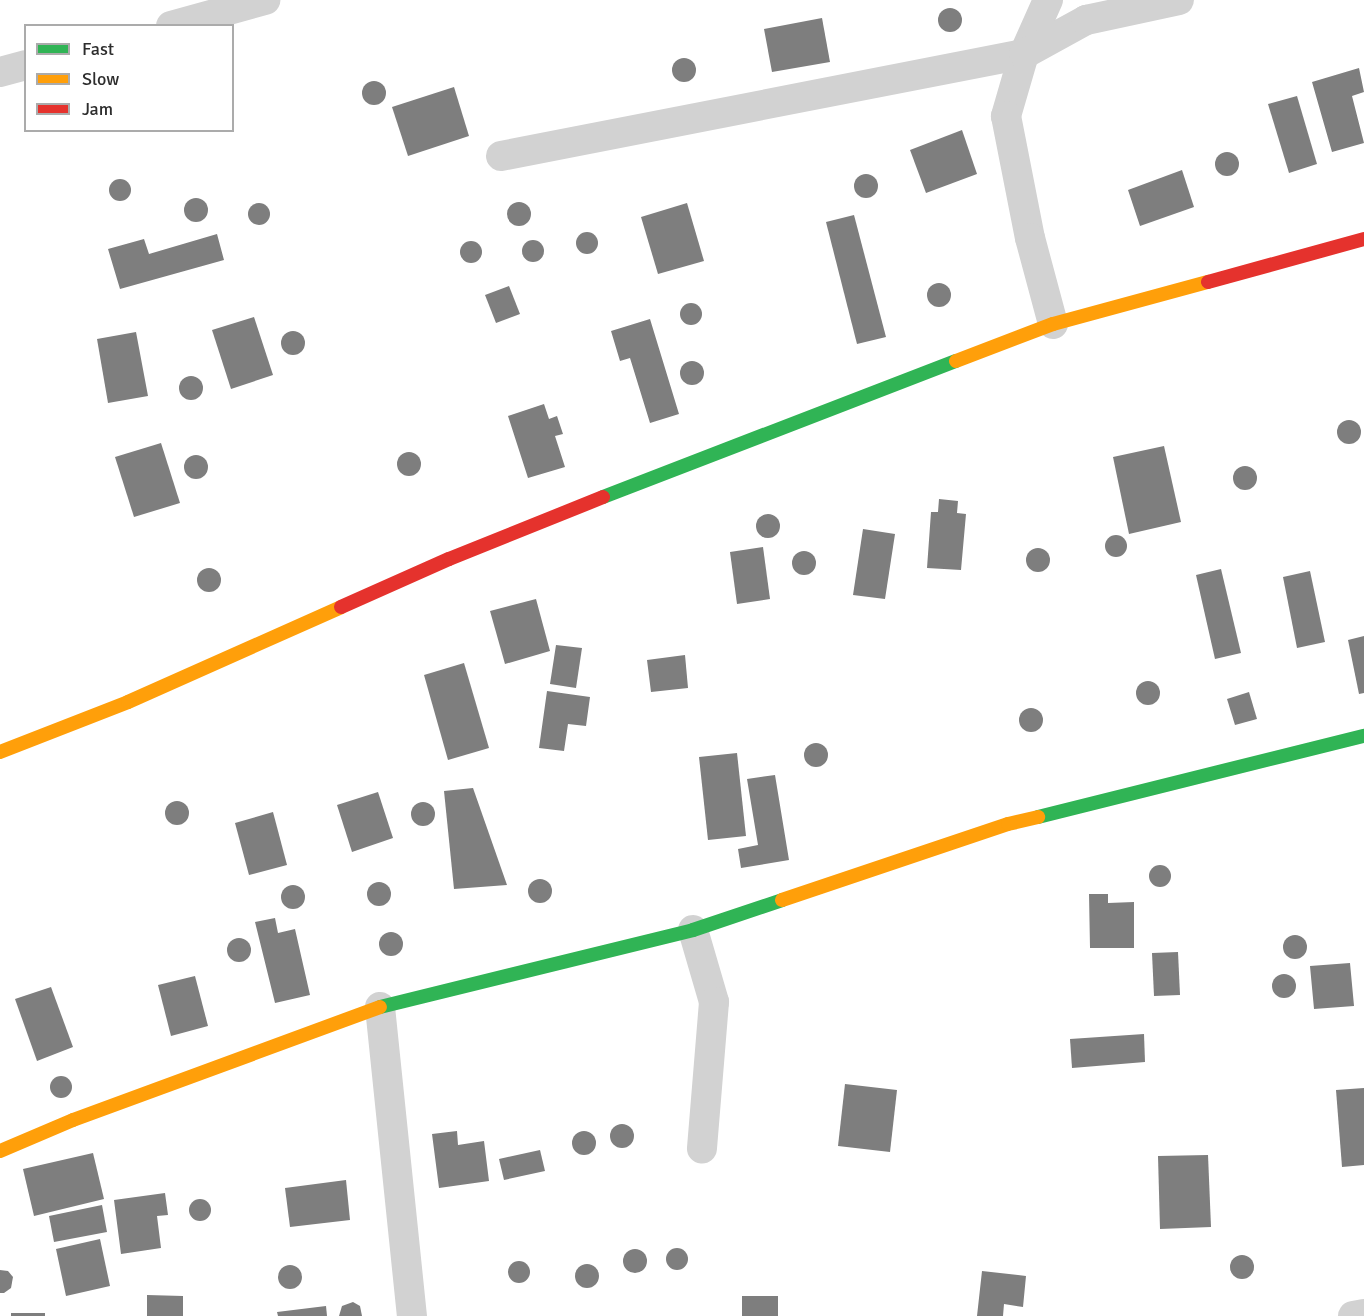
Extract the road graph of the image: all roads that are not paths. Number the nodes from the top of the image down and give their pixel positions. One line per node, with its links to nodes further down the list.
1 (265, 0): 4 (street)
2 (1048, 0): 5 (street)
3 (1179, 0): 5 (street)
4 (178, 24)
5 (1024, 54): 8 (street); 10 (street)
6 (24, 66): 7 (street)
7 (0, 72)
8 (501, 156)
9 (1364, 239): 10 (street)
10 (1053, 324): 12 (street)
11 (1364, 736): 13 (street)
12 (0, 752)
13 (693, 930): 14 (street); 15 (street)
14 (380, 1007): 16 (street); 18 (street)
15 (702, 1149)
16 (0, 1151)
17 (1364, 1314): 19 (street)
18 (412, 1316)
19 (1353, 1316)

